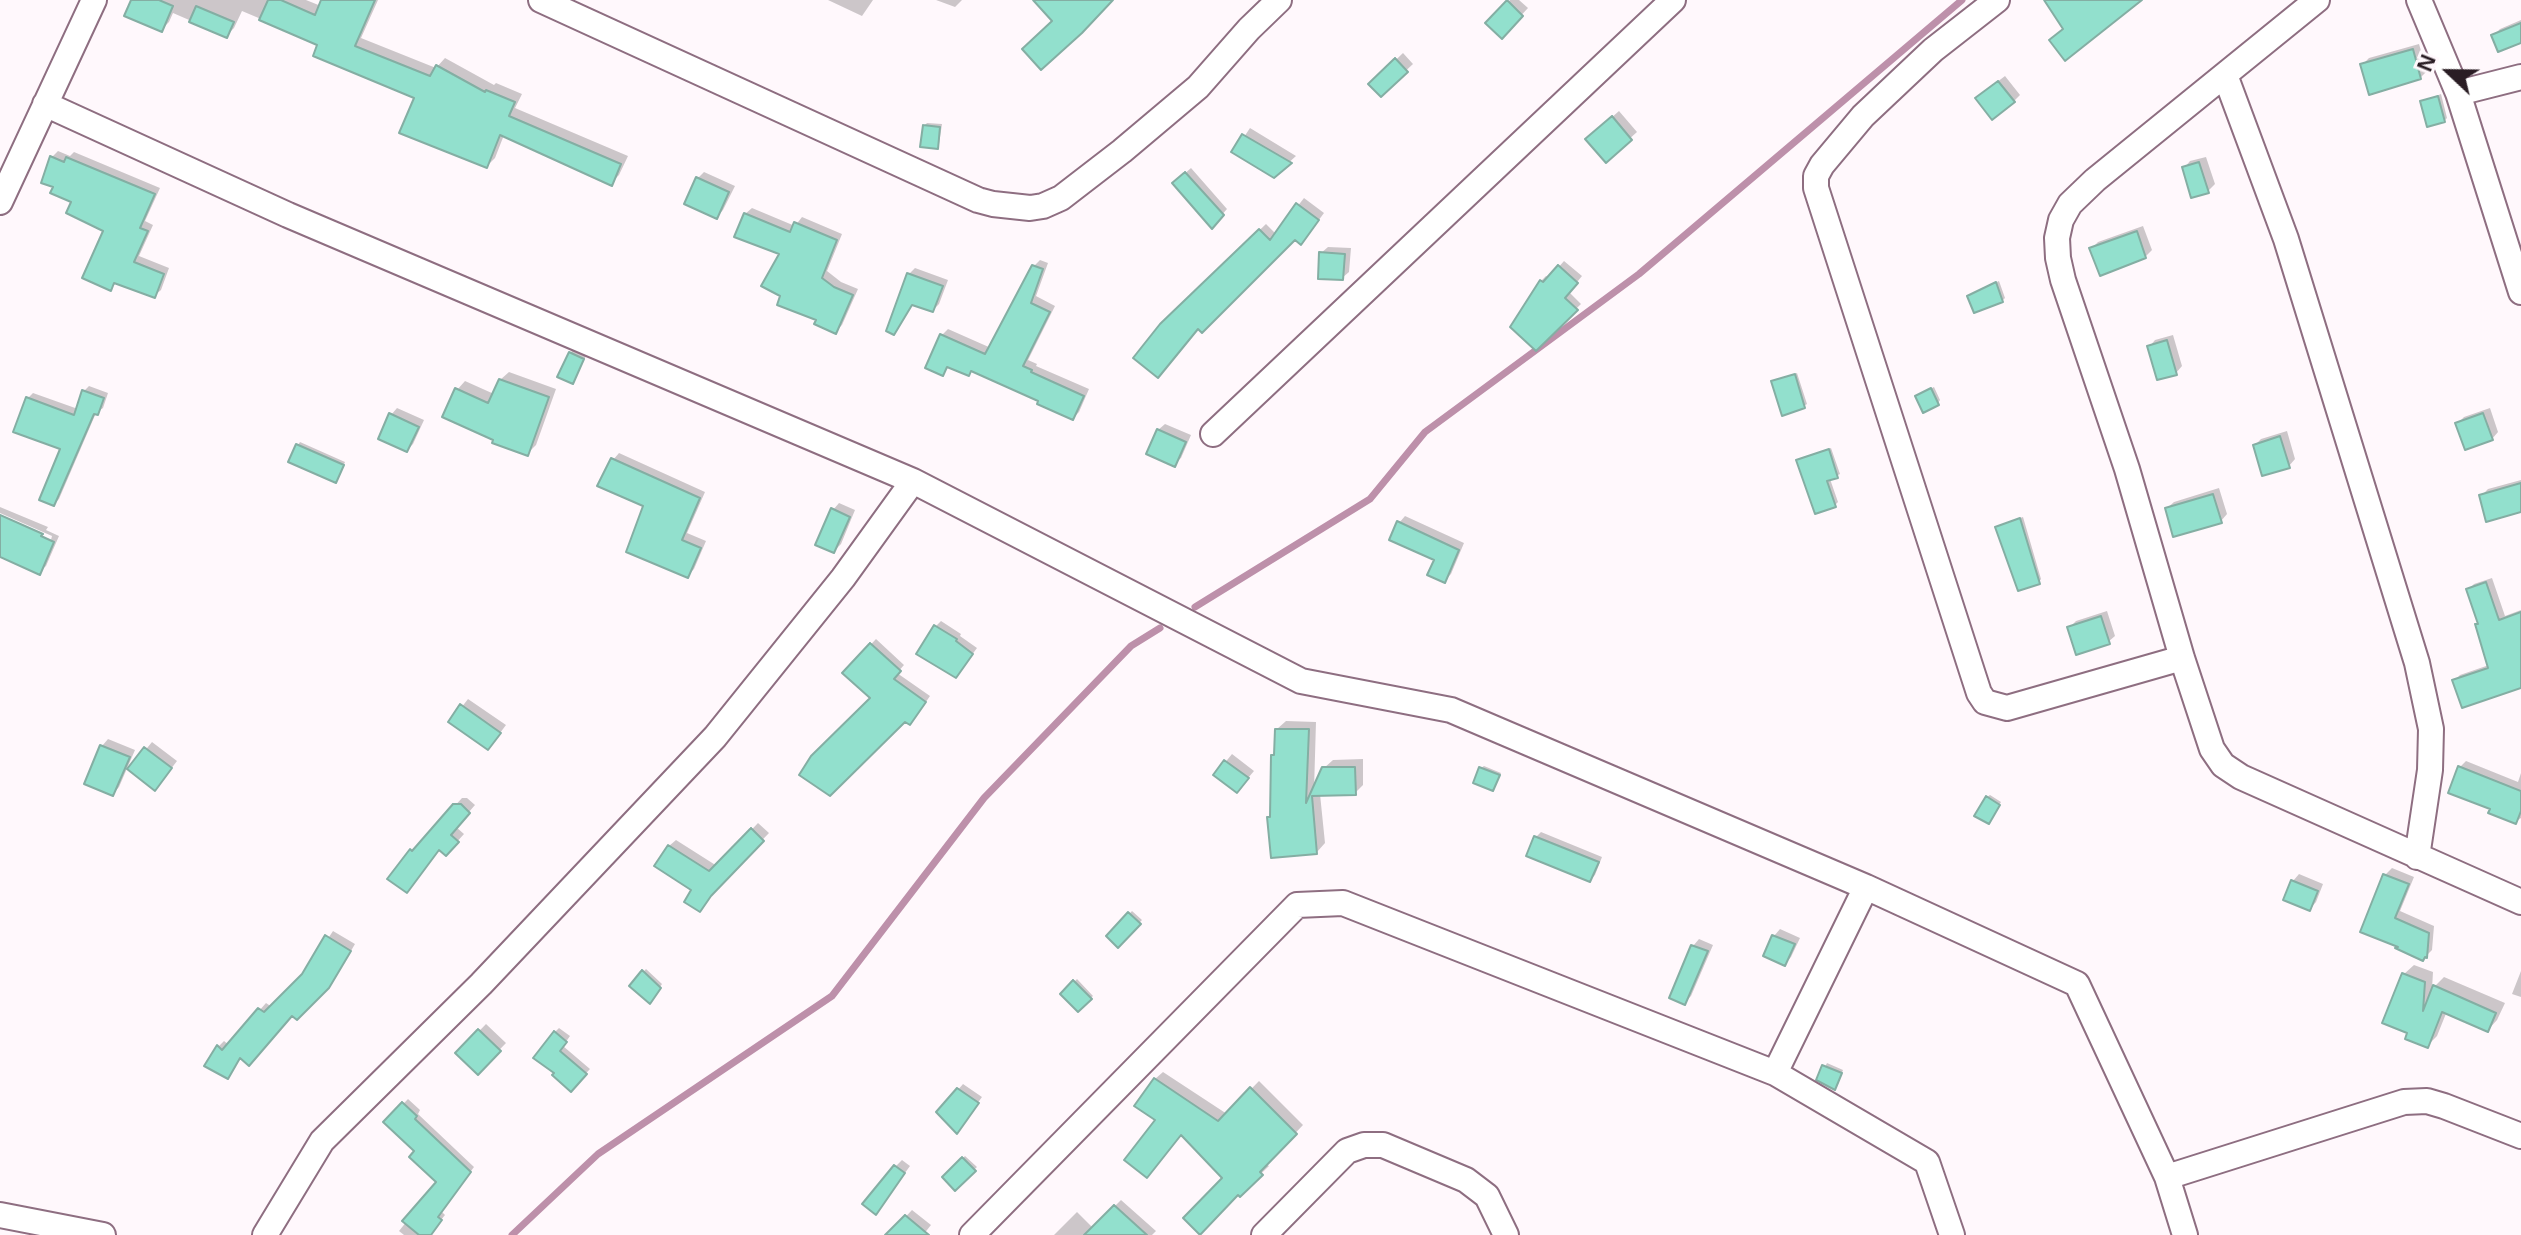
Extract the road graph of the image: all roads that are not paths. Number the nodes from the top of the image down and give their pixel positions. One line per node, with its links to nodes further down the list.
1 (94, 0): 11 (street)
2 (541, 0): 3 (street)
3 (1279, 0)
4 (1673, 0): 14 (street)
5 (1997, 0): 16 (street)
6 (2317, 0): 8 (street)
7 (2419, 0): 10 (street)
8 (2225, 75): 16 (street); 17 (street)
9 (2521, 77): 10 (street)
10 (2458, 93): 13 (street)
11 (45, 104): 12 (street); 15 (street)
12 (0, 202)
13 (2521, 292)
14 (1213, 434)
15 (913, 481): 18 (street); 25 (street)
16 (2182, 658): 17 (street)
17 (2417, 857): 19 (street)
18 (1866, 887): 20 (street); 22 (street)
19 (2521, 902)
20 (1775, 1073): 26 (street); 29 (street)
21 (2521, 1136): 22 (street)
22 (2167, 1177): 30 (street)
23 (0, 1215): 24 (street)
24 (103, 1235)
25 (265, 1235)
26 (972, 1235)
27 (1264, 1235): 28 (street)
28 (1506, 1235)
29 (1952, 1235)
30 (2185, 1235)

